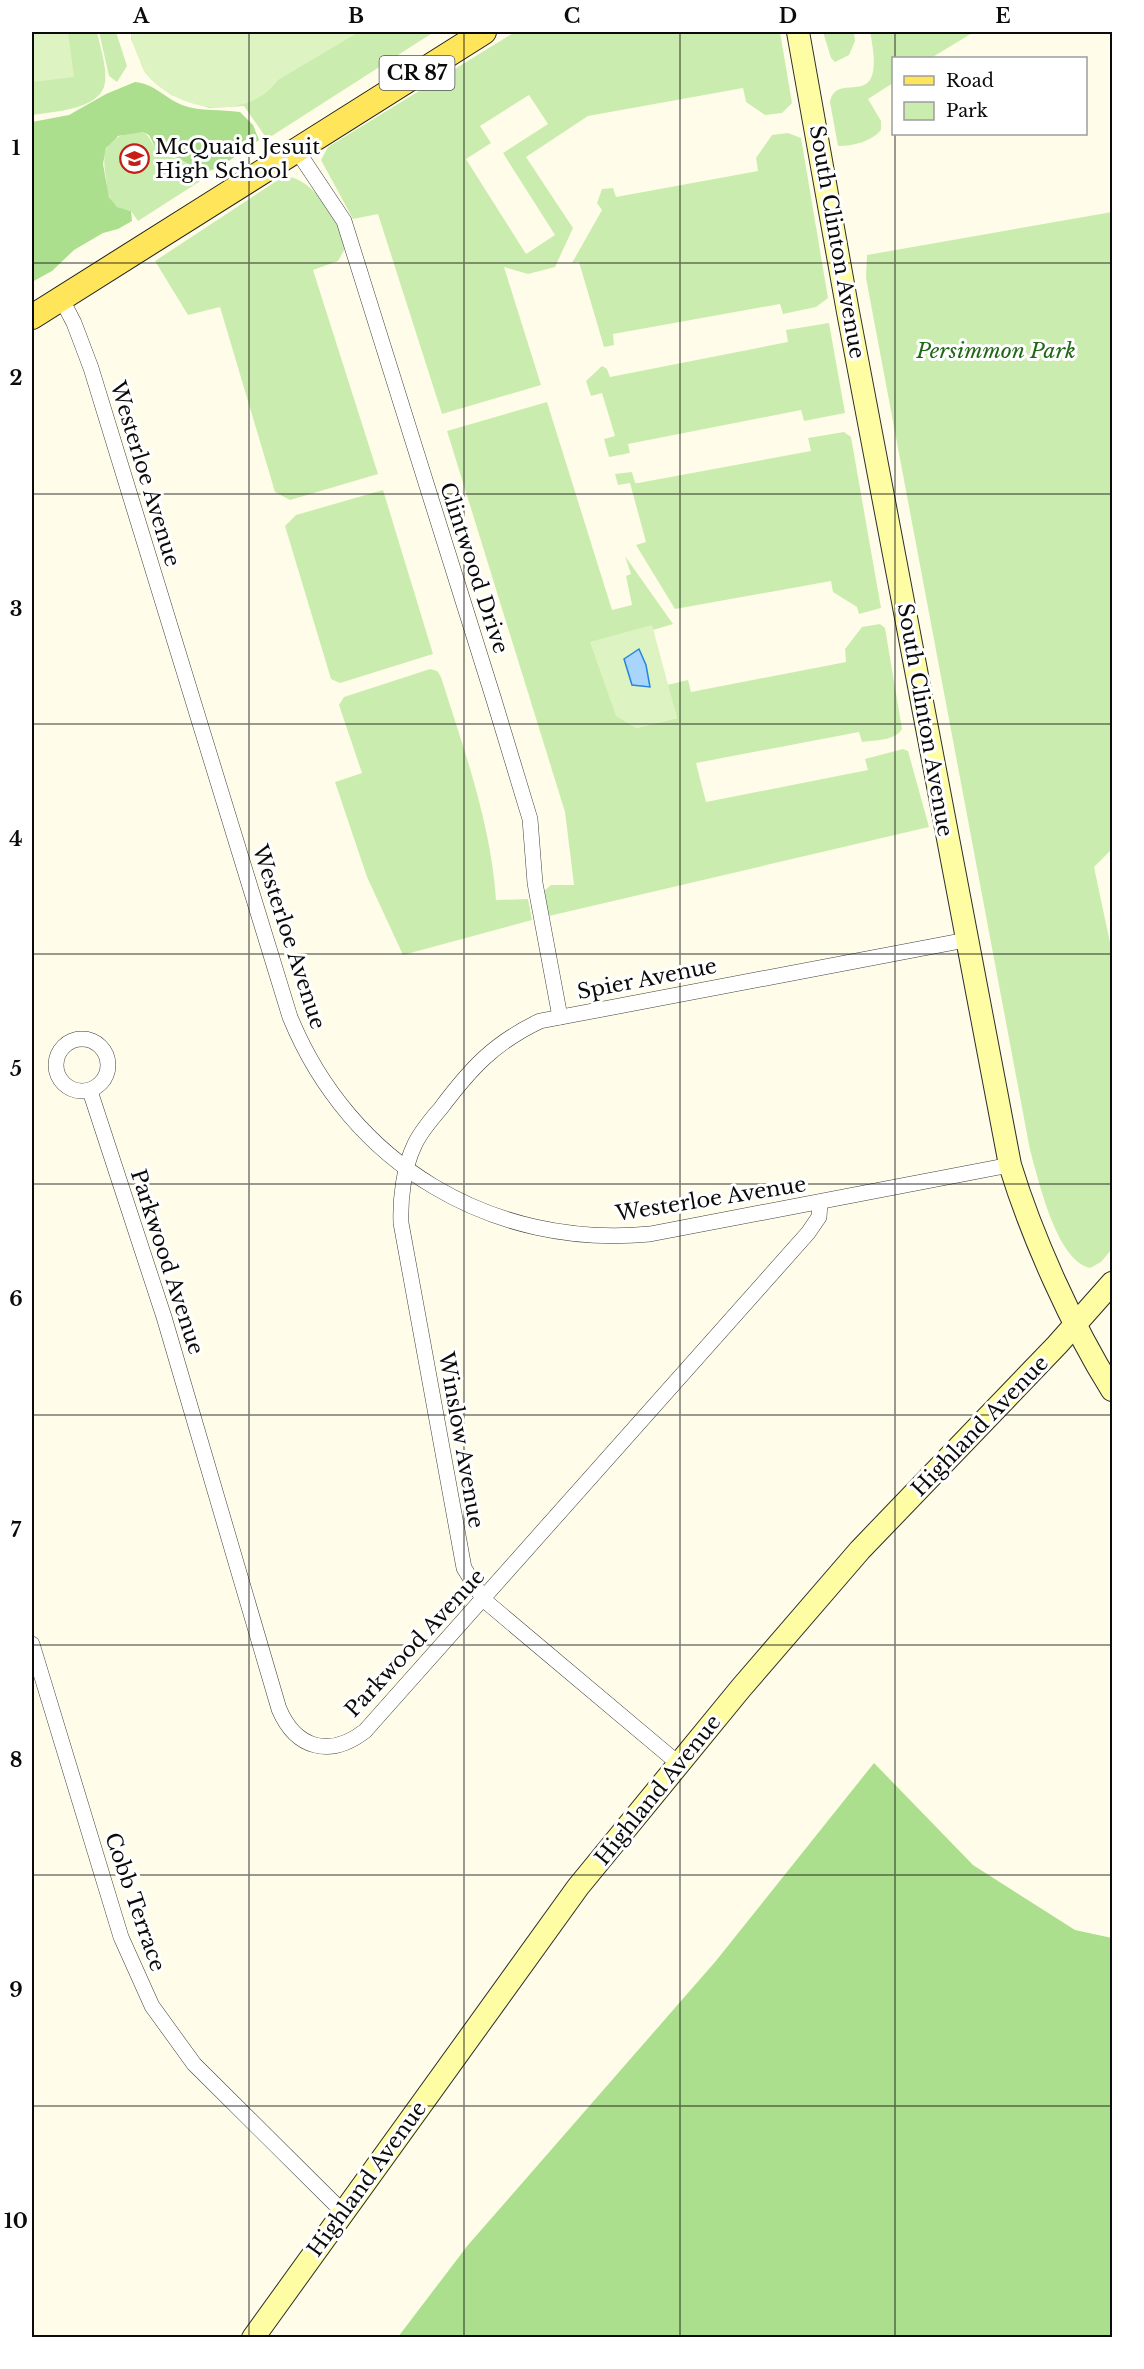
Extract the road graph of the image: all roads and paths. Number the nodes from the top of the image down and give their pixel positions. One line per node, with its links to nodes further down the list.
1 (484, 32): 3 (main road, CR 87)
2 (798, 32): 6 (street, South Clinton Avenue)
3 (297, 149): 4 (main road, CR 87); 7 (street, Clintwood Drive)
4 (60, 298): 5 (main road, CR 87); 10 (street, Westerloe Avenue)
5 (32, 317)
6 (966, 940): 7 (street, Spier Avenue); 9 (street, South Clinton Avenue)
7 (560, 1017): 10 (street, Spier Avenue)
8 (90, 1090): 15 (street, Parkwood Avenue)
9 (1010, 1165): 11 (street, Westerloe Avenue); 13 (street, South Clinton Avenue)
10 (407, 1171): 11 (street, Westerloe Avenue); 15 (street, Winslow Avenue)
11 (820, 1203): 15 (street, Parkwood Avenue)
12 (1113, 1283): 13 (street, Highland Avenue)
13 (1077, 1324): 14 (street, South Clinton Avenue); 17 (street, Highland Avenue)
14 (1113, 1390)
15 (484, 1600): 17 (street, Winslow Avenue)
16 (32, 1644): 18 (street, Cobb Terrace)
17 (679, 1764): 18 (street, Highland Avenue)
18 (343, 2212): 19 (street, Highland Avenue)
19 (253, 2337)

